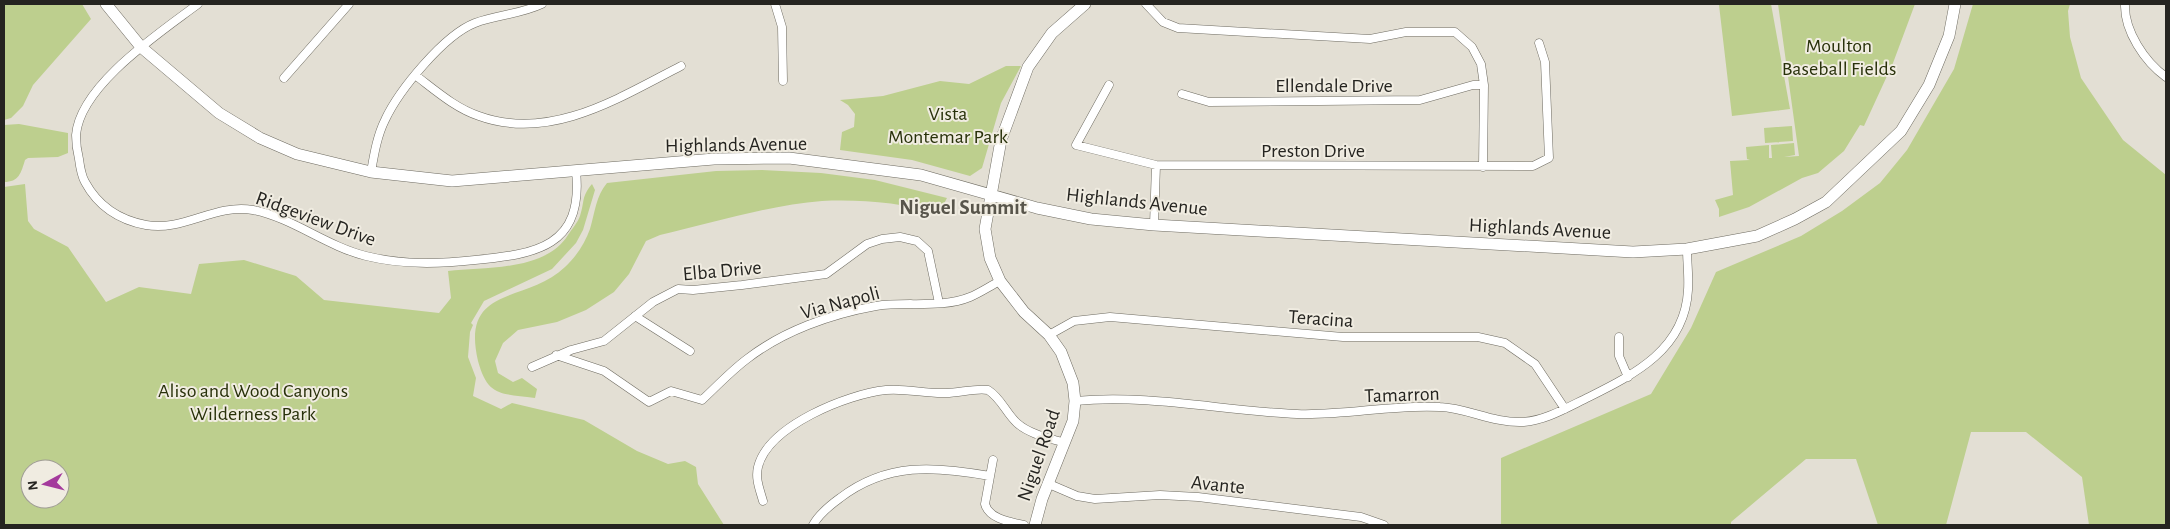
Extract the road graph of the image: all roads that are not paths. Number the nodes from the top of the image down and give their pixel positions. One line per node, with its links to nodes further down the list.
1 (106, 4): 11 (main road, Highlands Avenue)
2 (198, 4): 11 (street)
3 (349, 4): 15 (street)
4 (542, 4): 13 (street)
5 (775, 4): 16 (street)
6 (1085, 4): 24 (main road, Niguel Road)
7 (1146, 4): 18 (street)
8 (1955, 4): 26 (main road, Highlands Avenue)
9 (2125, 4): 14 (street)
10 (1539, 43): 21 (street, Preston Drive)
11 (141, 47): 22 (street, Ridgeview Drive); 23 (main road, Highlands Avenue)
12 (681, 66): 13 (street)
13 (415, 74): 23 (street)
14 (2166, 77)
15 (284, 78)
16 (783, 80)
17 (1109, 85): 20 (street, Preston Drive)
18 (1484, 85): 19 (street, Ellendale Drive); 21 (street)
19 (1182, 94)
20 (1156, 165): 21 (street, Preston Drive); 25 (street)
21 (1484, 168)
22 (576, 171): 23 (main road, Highlands Avenue); 24 (main road, Highlands Avenue)
23 (371, 172)
24 (991, 193): 25 (main road, Highlands Avenue); 27 (main road, Niguel Road)
25 (1154, 225): 26 (main road, Highlands Avenue)
26 (1687, 249): 35 (street, Tamarron)
27 (1000, 281): 28 (street, Via Napoli); 30 (main road, Niguel Road)
28 (939, 303): 29 (street, Elba Drive); 33 (street, Via Napoli)
29 (635, 316): 32 (street); 33 (street, Elba Drive)
30 (1049, 335): 36 (main road, Niguel Road); 37 (street, Teracina)
31 (1619, 337): 35 (street)
32 (690, 351)
33 (556, 355): 34 (street, Elba Drive)
34 (532, 367)
35 (1628, 377): 37 (street, Tamarron)
36 (1075, 401): 37 (street, Tamarron); 38 (main road, Niguel Road)
37 (1565, 409)
38 (1064, 443): 41 (main road, Niguel Road); 42 (street)
39 (993, 460): 40 (street)
40 (990, 476): 43 (street); 44 (street)
41 (1048, 484): 45 (main road, Niguel Road); 46 (street, Avante)
42 (763, 501)
43 (813, 525)
44 (1024, 525)
45 (1035, 525)
46 (1384, 525)

